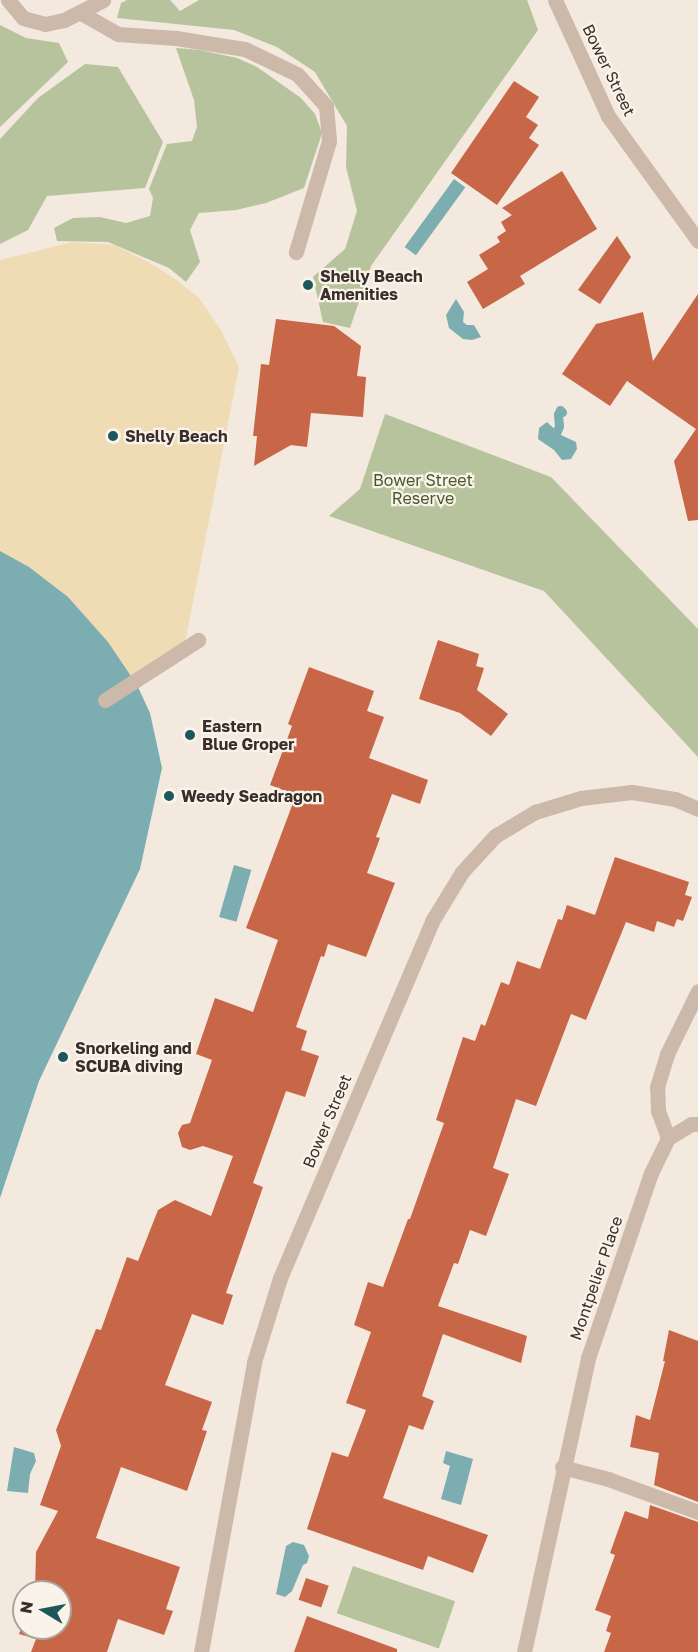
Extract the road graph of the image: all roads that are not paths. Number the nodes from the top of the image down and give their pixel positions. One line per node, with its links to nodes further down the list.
1 (8, 0): 4 (street)
2 (103, 0): 4 (street)
3 (555, 0): 5 (street, Bower Street)
4 (81, 13): 6 (street)
5 (698, 241)
6 (296, 252)
7 (198, 640): 8 (street)
8 (105, 700)
9 (698, 809): 15 (street, Bower Street)
10 (698, 991): 12 (street)
11 (698, 1124): 12 (street)
12 (668, 1138): 13 (street, Montpelier Place)
13 (562, 1467): 14 (street); 16 (street, Montpelier Place)
14 (698, 1512)
15 (201, 1652)
16 (524, 1652)

